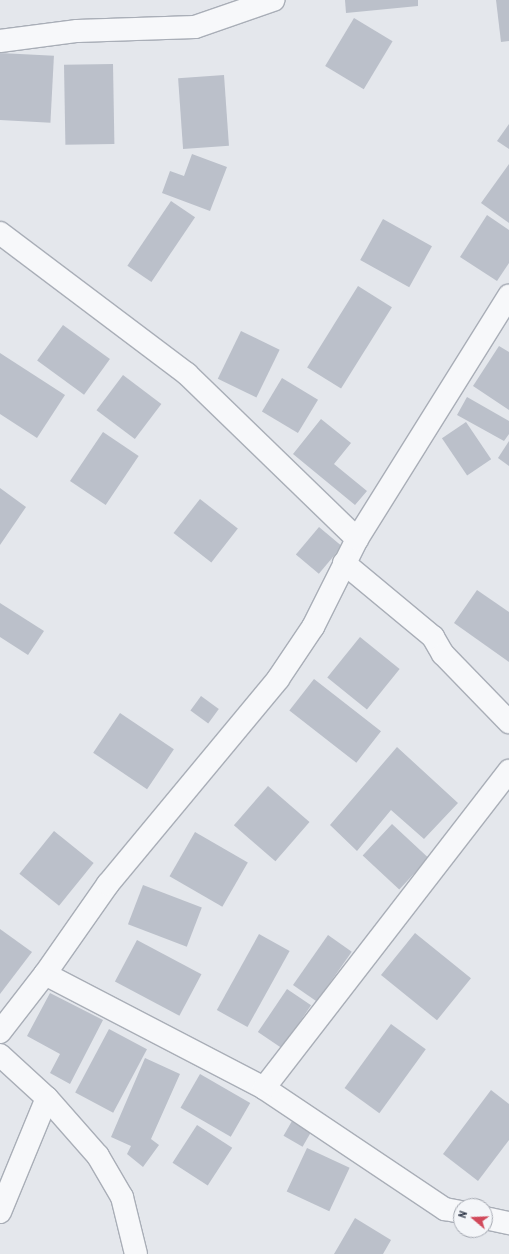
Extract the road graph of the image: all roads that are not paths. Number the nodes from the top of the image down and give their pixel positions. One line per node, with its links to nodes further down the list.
1 (272, 0): 2 (street)
2 (234, 6): 3 (street)
3 (0, 41)
4 (0, 233): 6 (street)
5 (509, 296): 6 (street)
6 (357, 539): 7 (street)
7 (344, 563): 8 (street); 10 (street)
8 (509, 722)
9 (509, 771): 13 (street)
10 (45, 974): 11 (street); 13 (street)
11 (0, 1032)
12 (0, 1055): 14 (street)
13 (264, 1088): 15 (street)
14 (47, 1098): 16 (street); 19 (street)
15 (453, 1210)
16 (0, 1212)
17 (493, 1220): 18 (street)
18 (509, 1224)
19 (136, 1254)

